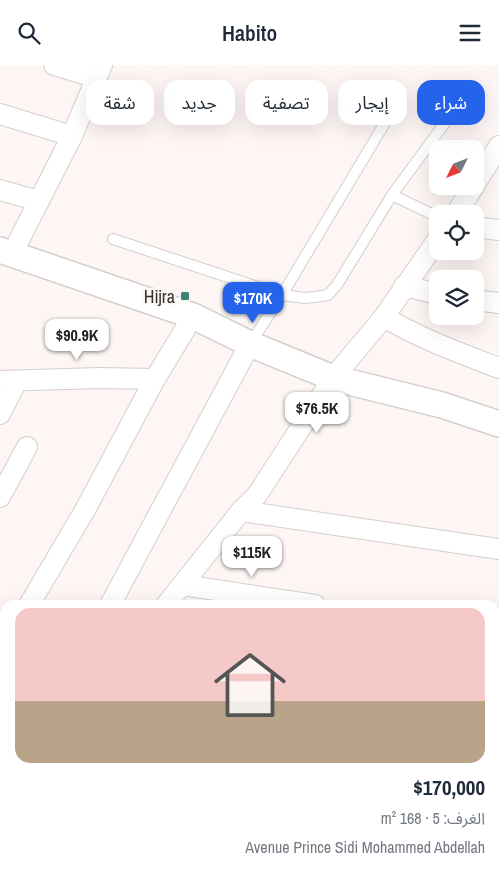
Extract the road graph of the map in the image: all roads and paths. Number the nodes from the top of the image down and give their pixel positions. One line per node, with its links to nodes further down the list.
1 (54, 65): 2 (street)
2 (100, 71): 6 (street)
3 (0, 114): 6 (street)
4 (384, 125): 20 (lane)
5 (443, 125): 10 (lane)
6 (72, 136): 11 (street)
7 (498, 148): 8 (street)
8 (484, 170)
9 (0, 190): 11 (street)
10 (392, 195): 12 (lane); 20 (lane)
11 (39, 201): 16 (street)
12 (429, 213)
13 (484, 228): 14 (street)
14 (499, 231)
15 (113, 239): 20 (lane)
16 (3, 251): 23 (street)
17 (429, 251): 18 (street)
18 (404, 286): 19 (street); 24 (street)
19 (429, 292)
20 (282, 295): 25 (lane)
21 (484, 301): 22 (street)
22 (499, 303)
23 (194, 316): 25 (street); 28 (street)
24 (384, 317): 26 (street); 27 (street)
25 (250, 344): 27 (street); 38 (street)
26 (499, 368)
27 (333, 378): 31 (street); 34 (street)
28 (155, 379): 29 (street); 37 (street)
29 (8, 381): 30 (street)
30 (0, 414)
31 (499, 424)
32 (27, 447): 33 (street)
33 (0, 497)
34 (241, 511): 35 (street); 36 (street)
35 (499, 549)
36 (183, 585): 39 (street); 40 (street)
37 (31, 600)
38 (113, 600)
39 (170, 600)
40 (282, 600)

